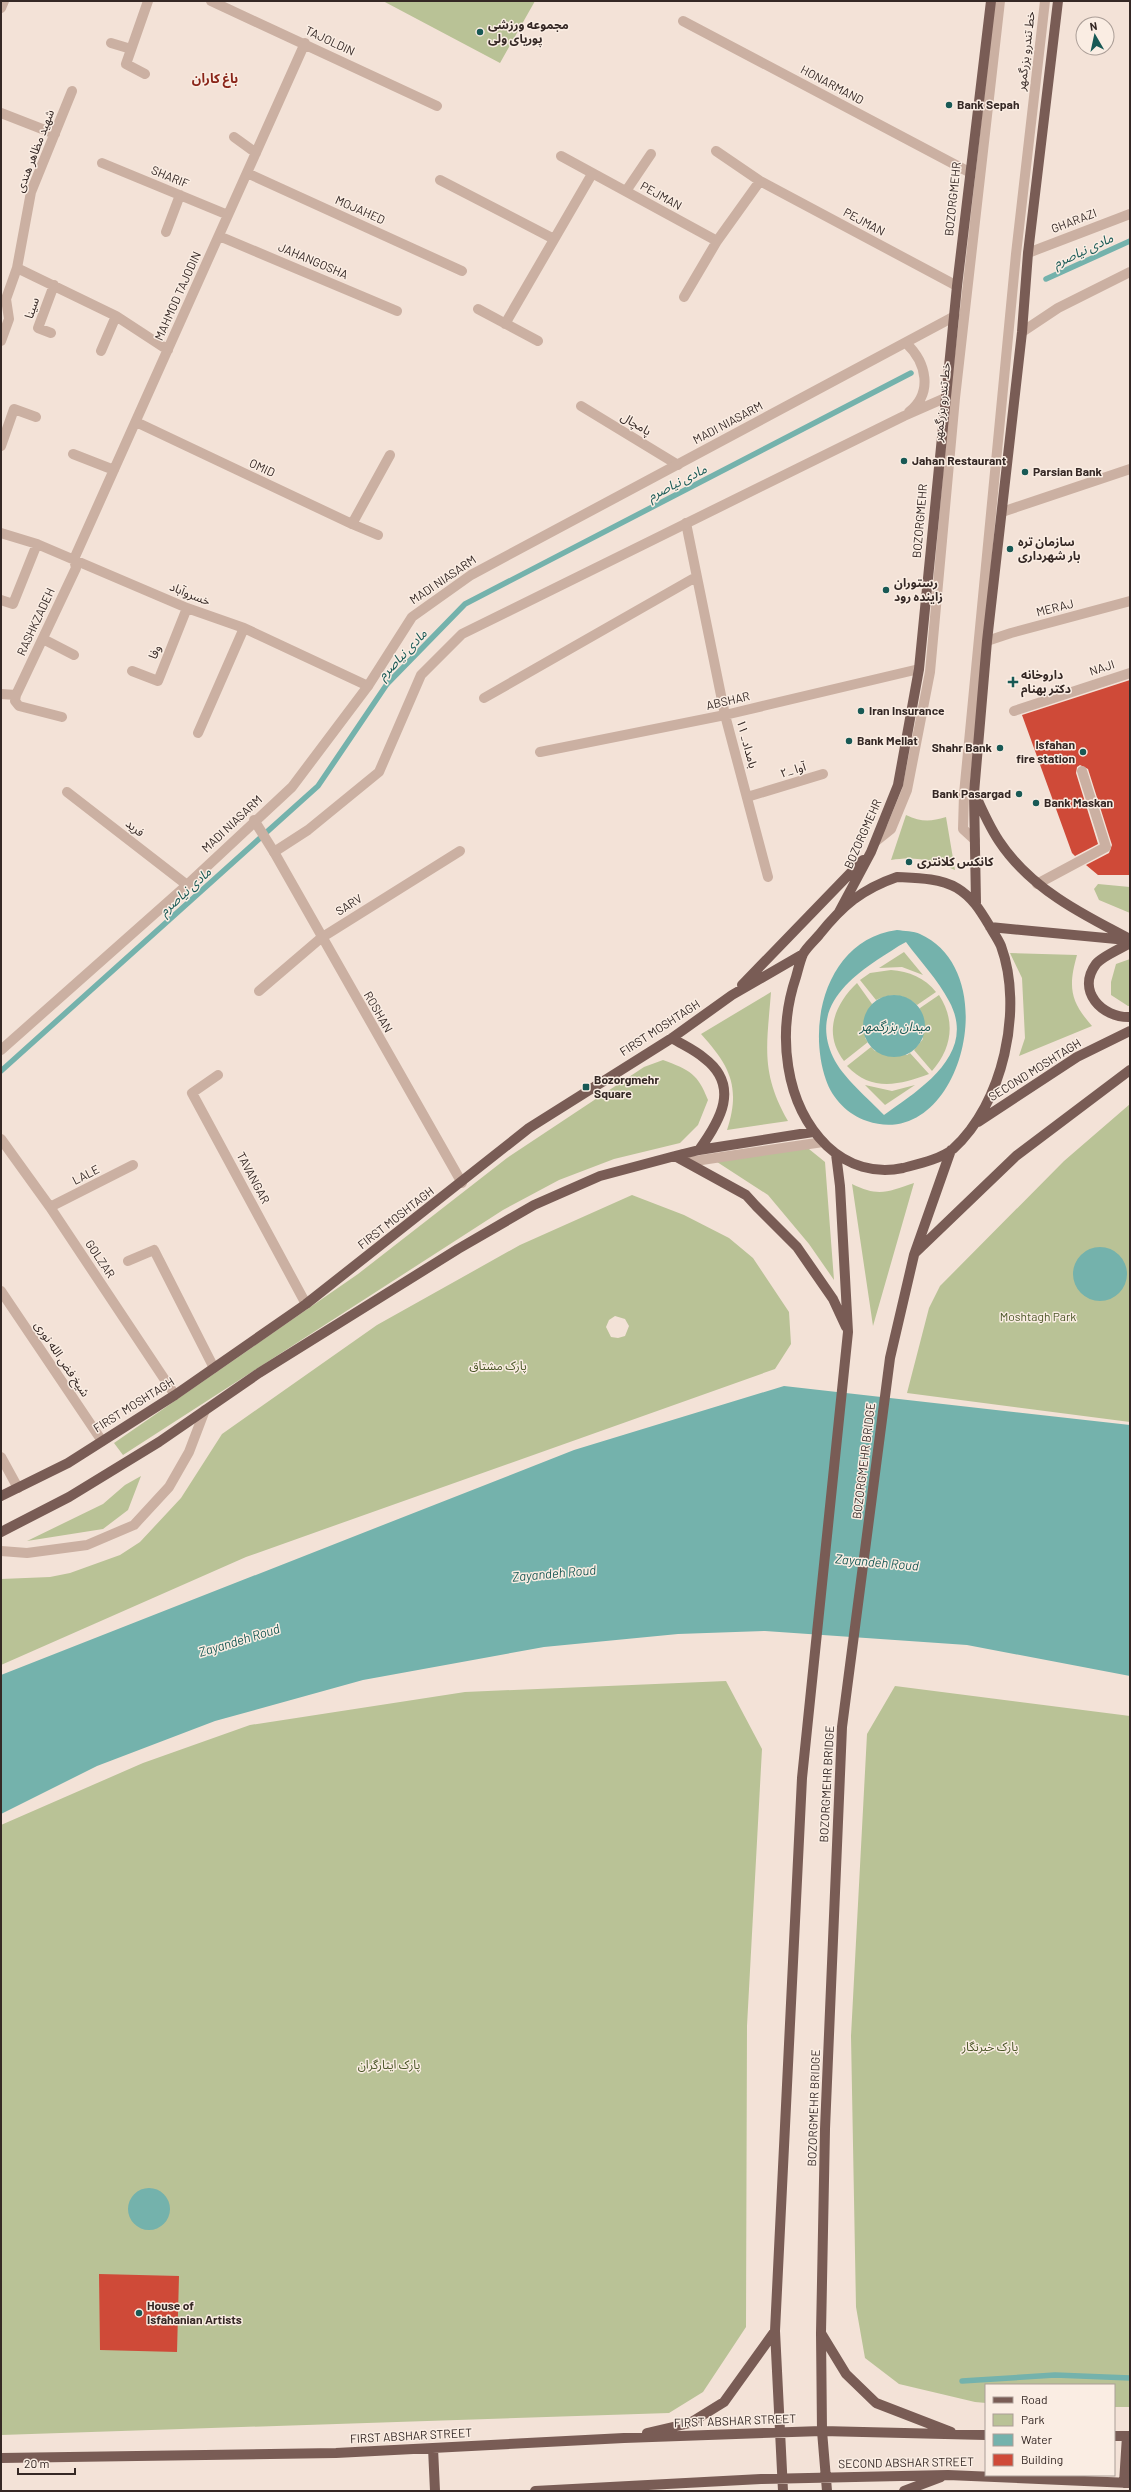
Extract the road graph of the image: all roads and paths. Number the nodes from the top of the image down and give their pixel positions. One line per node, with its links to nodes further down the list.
1 (4, 1): 8 (street)
2 (148, 1): 12 (street)
3 (211, 1): 11 (street, TAJOLDIN)
4 (991, 1): 24 (main road, BOZORGMEHR)
5 (1000, 1): 101 (street, خط تندرو بزرگمهر)
6 (1045, 1): 100 (street, خط تندرو بزرگمهر)
7 (1058, 1): 37 (main road)
8 (1, 8)
9 (683, 21): 24 (street, HONARMAND)
10 (111, 43): 12 (street)
11 (305, 43): 15 (street, TAJOLDIN); 20 (street, MAHMOD TAJODIN)
12 (132, 49): 13 (street)
13 (145, 74)
14 (72, 91): 17 (street, شهید مظاهر هندی)
15 (437, 106)
16 (1, 113): 17 (street)
17 (55, 134): 38 (street, شهید مظاهر هندی)
18 (234, 137): 20 (street)
19 (716, 151): 28 (street, PEJMAN)
20 (256, 153): 25 (street, MAHMOD TAJODIN)
21 (651, 154): 29 (street)
22 (561, 156): 26 (street, PEJMAN)
23 (102, 163): 30 (street, SHARIF)
24 (969, 172): 42 (main road, BOZORGMEHR)
25 (247, 173): 32 (street, MAHMOD TAJODIN); 39 (street, MOJAHED)
26 (592, 174): 29 (street, PEJMAN); 35 (street)
27 (440, 180): 35 (street)
28 (760, 182): 36 (street); 42 (street, PEJMAN)
29 (626, 192): 36 (street, PEJMAN)
30 (180, 195): 32 (street, SHARIF); 33 (street)
31 (1130, 214): 37 (street, GHARAZI)
32 (228, 215): 34 (street, MAHMOD TAJODIN)
33 (166, 232)
34 (219, 236): 45 (street, JAHANGOSHA); 54 (street, MAHMOD TAJODIN)
35 (554, 239): 48 (street)
36 (716, 241): 43 (street)
37 (1028, 253): 49 (main road)
38 (17, 268): 41 (street); 51 (street, شهید مظاهر هندی)
39 (462, 271)
40 (1130, 272): 49 (street)
41 (54, 285): 46 (street); 50 (street, سینا)
42 (957, 286): 47 (main road, BOZORGMEHR)
43 (684, 297)
44 (478, 310): 48 (street)
45 (397, 311)
46 (116, 316): 54 (street); 55 (street)
47 (954, 316): 53 (street, MADI NIASARM); 56 (main road, BOZORGMEHR)
48 (505, 324): 52 (street)
49 (1022, 332): 67 (main road)
50 (51, 333)
51 (1, 341)
52 (538, 341)
53 (906, 343): 58 (street); 64 (street, MADI NIASARM)
54 (168, 350): 60 (street, MAHMOD TAJODIN)
55 (101, 351)
56 (945, 398): 58 (street); 82 (main road, BOZORGMEHR)
57 (581, 406): 64 (street, پامچال)
58 (904, 416): 68 (street)
59 (36, 417): 61 (street)
60 (136, 422): 66 (street, MAHMOD TAJODIN); 69 (street, OMID)
61 (1, 446)
62 (74, 454): 66 (street)
63 (390, 455): 69 (street)
64 (678, 465): 85 (street, MADI NIASARM)
65 (1130, 469): 67 (street)
66 (114, 470): 73 (street, MAHMOD TAJODIN)
67 (1002, 512): 80 (main road)
68 (686, 523): 74 (street, ۱۱ _بامداد); 103 (street)
69 (352, 524): 71 (street, OMID)
70 (1, 533): 72 (street, خسروآباد)
71 (378, 535)
72 (37, 544): 73 (street, خسروآباد); 75 (street)
73 (74, 559): 77 (street, خسروآباد); 79 (street, RASHKZADEH)
74 (696, 577): 88 (street); 90 (street, ۱۱ _بامداد)
75 (1, 600)
76 (1130, 601): 80 (street, MERAJ)
77 (187, 608): 78 (street, خسروآباد); 83 (street, وفا)
78 (244, 628): 85 (street, خسروآباد); 92 (street)
79 (43, 639): 81 (street); 87 (street, RASHKZADEH)
80 (987, 641): 97 (main road)
81 (74, 655)
82 (919, 669): 90 (street, ABSHAR); 101 (main road, BOZORGMEHR)
83 (132, 671)
84 (1130, 673): 89 (street, NAJI)
85 (368, 686): 99 (street, MADI NIASARM)
86 (1, 694): 87 (street)
87 (16, 696): 91 (street)
88 (484, 698)
89 (1014, 711)
90 (726, 715): 93 (street, ABSHAR); 98 (street, ۱۱ _بامداد)
91 (62, 717)
92 (198, 733)
93 (540, 752)
94 (1082, 771): 106 (street)
95 (823, 774): 98 (street, ۲_ آوا)
96 (67, 792): 107 (street, فرید)
97 (974, 793): 100 (main road); 106 (main road)
98 (747, 797): 105 (street, ۱۱ _بامداد)
99 (254, 820): 103 (street, ROSHAN); 107 (street, MADI NIASARM)
100 (974, 840): 108 (main road)
101 (876, 841): 104 (main road, BOZORGMEHR)
102 (460, 850): 111 (street, SARV)
103 (274, 852): 111 (street, ROSHAN)
104 (871, 852): 109 (main road, BOZORGMEHR); 115 (main road)
105 (768, 877)
106 (1037, 884): 112 (main road)
107 (187, 885): 119 (street, MADI NIASARM)
108 (976, 903): 109 (main road); 110 (main road)
109 (839, 912): 113 (main road)
110 (990, 927): 112 (main road); 122 (main road)
111 (321, 938): 114 (street, SARV); 131 (street, ROSHAN)
112 (1130, 940): 116 (main road)
113 (803, 954): 115 (main road, FIRST MOSHTAGH); 123 (main road)
114 (259, 991)
115 (732, 995): 118 (main road, FIRST MOSHTAGH)
116 (1130, 1017)
117 (1130, 1031): 122 (main road, SECOND MOSHTAGH)
118 (672, 1038): 126 (main road); 131 (main road, FIRST MOSHTAGH)
119 (3, 1044)
120 (1130, 1070): 133 (main road)
121 (218, 1075): 136 (street, TAVANGAR)
122 (976, 1123): 127 (main road)
123 (813, 1132): 125 (main road); 126 (main road)
124 (1, 1139): 132 (street, GOLZAR)
125 (823, 1142): 128 (main road); 129 (street)
126 (698, 1150): 129 (main road)
127 (951, 1150): 128 (main road); 133 (main road, BOZORGMEHR BRIDGE)
128 (836, 1154): 137 (main road, BOZORGMEHR BRIDGE)
129 (679, 1155): 137 (main road); 140 (main road)
130 (133, 1165): 132 (street, LALE)
131 (462, 1183): 136 (main road, FIRST MOSHTAGH)
132 (50, 1207): 139 (street, GOLZAR)
133 (914, 1255): 148 (main road, BOZORGMEHR BRIDGE)
134 (128, 1261): 138 (street)
135 (1, 1291): 141 (street, شیخ فض الله نوری)
136 (306, 1304): 138 (main road, FIRST MOSHTAGH)
137 (848, 1332): 147 (main road, BOZORGMEHR BRIDGE)
138 (214, 1368): 139 (main road, FIRST MOSHTAGH)
139 (175, 1395): 141 (main road, FIRST MOSHTAGH)
140 (205, 1410): 145 (main road); 146 (street)
141 (102, 1441): 143 (main road, FIRST MOSHTAGH)
142 (1, 1457): 143 (street)
143 (18, 1488): 144 (main road, FIRST MOSHTAGH)
144 (1, 1496)
145 (1, 1532)
146 (1, 1551)
147 (775, 2331): 150 (main road, BOZORGMEHR BRIDGE); 155 (main road)
148 (820, 2333): 149 (main road, BOZORGMEHR BRIDGE); 151 (main road)
149 (822, 2431): 150 (main road, FIRST ABSHAR STREET); 151 (main road); 159 (main road, BOZORGMEHR BRIDGE)
150 (780, 2433): 155 (main road, FIRST ABSHAR STREET); 160 (main road, BOZORGMEHR BRIDGE)
151 (958, 2435): 152 (main road)
152 (985, 2435)
153 (1115, 2436): 154 (main road)
154 (1129, 2436): 161 (main road)
155 (624, 2438): 156 (main road, FIRST ABSHAR STREET)
156 (433, 2448): 157 (main road, FIRST ABSHAR STREET); 163 (main road)
157 (1, 2458)
158 (948, 2475): 159 (main road, SECOND ABSHAR STREET); 161 (main road, SECOND ABSHAR STREET); 168 (main road)
159 (826, 2478): 160 (main road); 167 (main road, BOZORGMEHR BRIDGE)
160 (783, 2480): 162 (main road); 166 (main road, BOZORGMEHR BRIDGE)
161 (1127, 2483)
162 (616, 2487): 164 (main road); 165 (main road)
163 (435, 2491)
164 (535, 2491)
165 (637, 2491)
166 (783, 2491)
167 (826, 2491)
168 (904, 2491)

